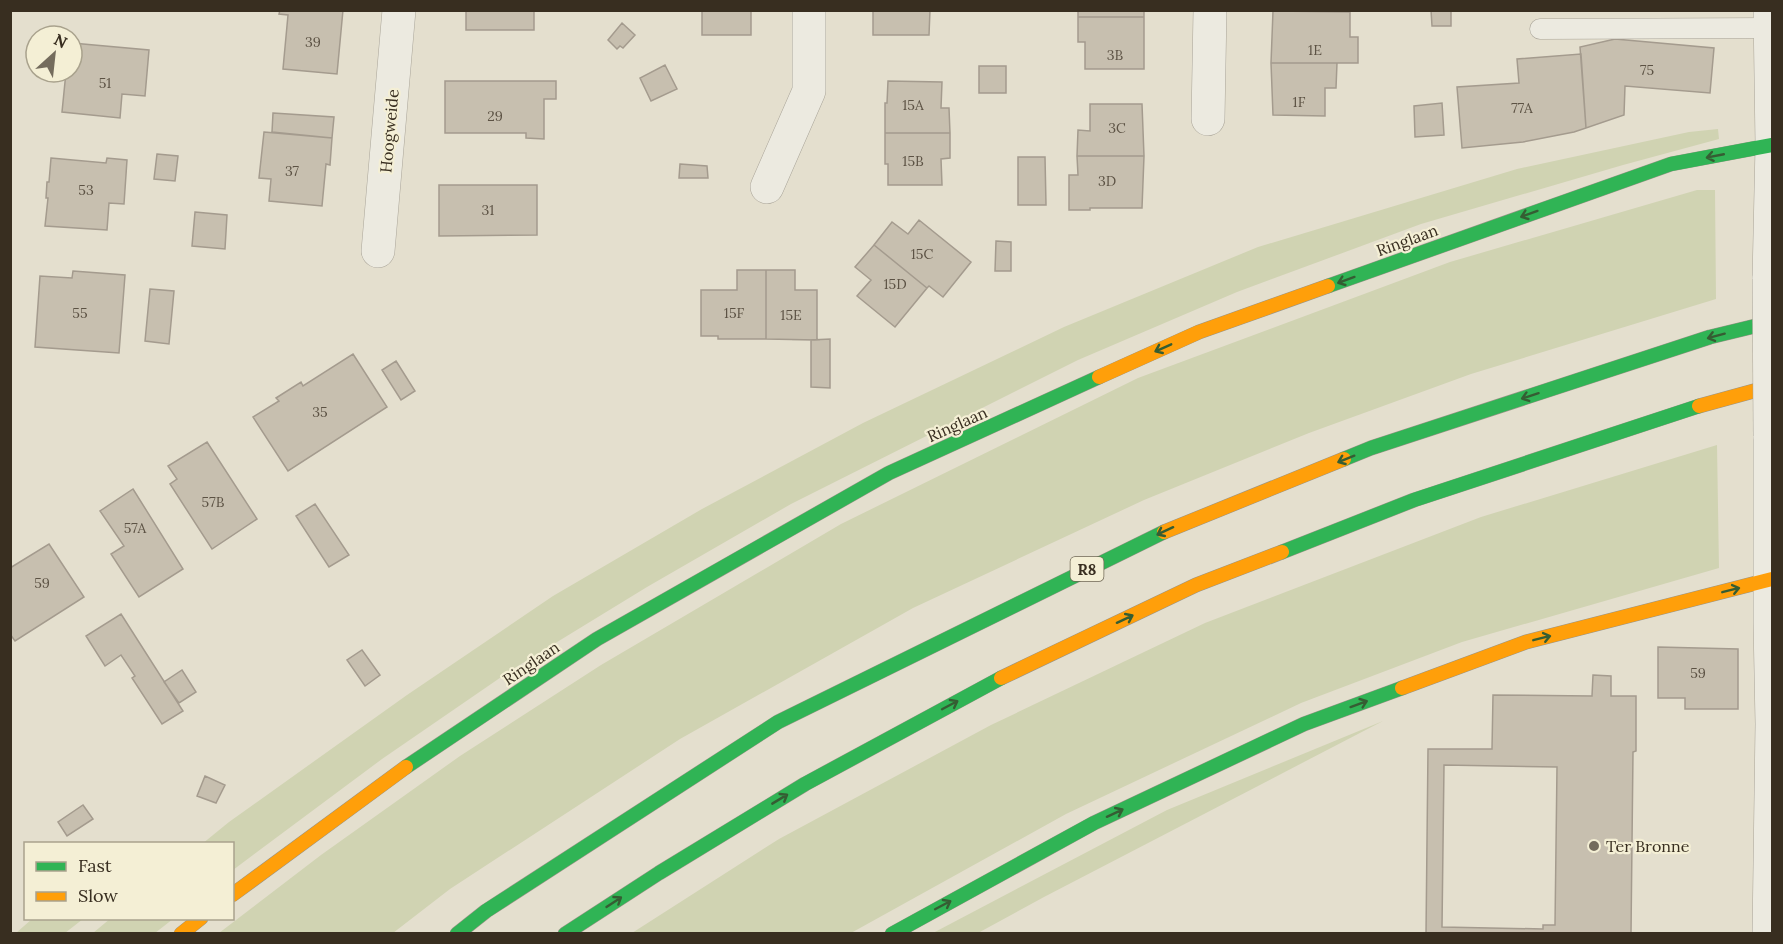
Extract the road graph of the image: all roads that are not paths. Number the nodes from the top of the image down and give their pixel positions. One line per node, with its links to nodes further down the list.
1 (399, 10): 9 (street, Hoogweide)
2 (809, 10): 8 (street)
3 (1210, 10): 6 (street)
4 (1770, 19): 5 (lane); 7 (street)
5 (1540, 29)
6 (1208, 119)
7 (1772, 145): 12 (street, bridge); 13 (main road, Ringlaan, one-way to 13)
8 (767, 187)
9 (378, 251)
10 (1773, 322): 16 (main road, R8, one-way to 16)
11 (1773, 386): 17 (main road, one-way to 11)
12 (1772, 579): 18 (main road, one-way to 12); 19 (street)
13 (234, 894)
14 (198, 920): 15 (main road)
15 (181, 933)
16 (457, 933)
17 (565, 933)
18 (892, 933)
19 (1769, 933)

